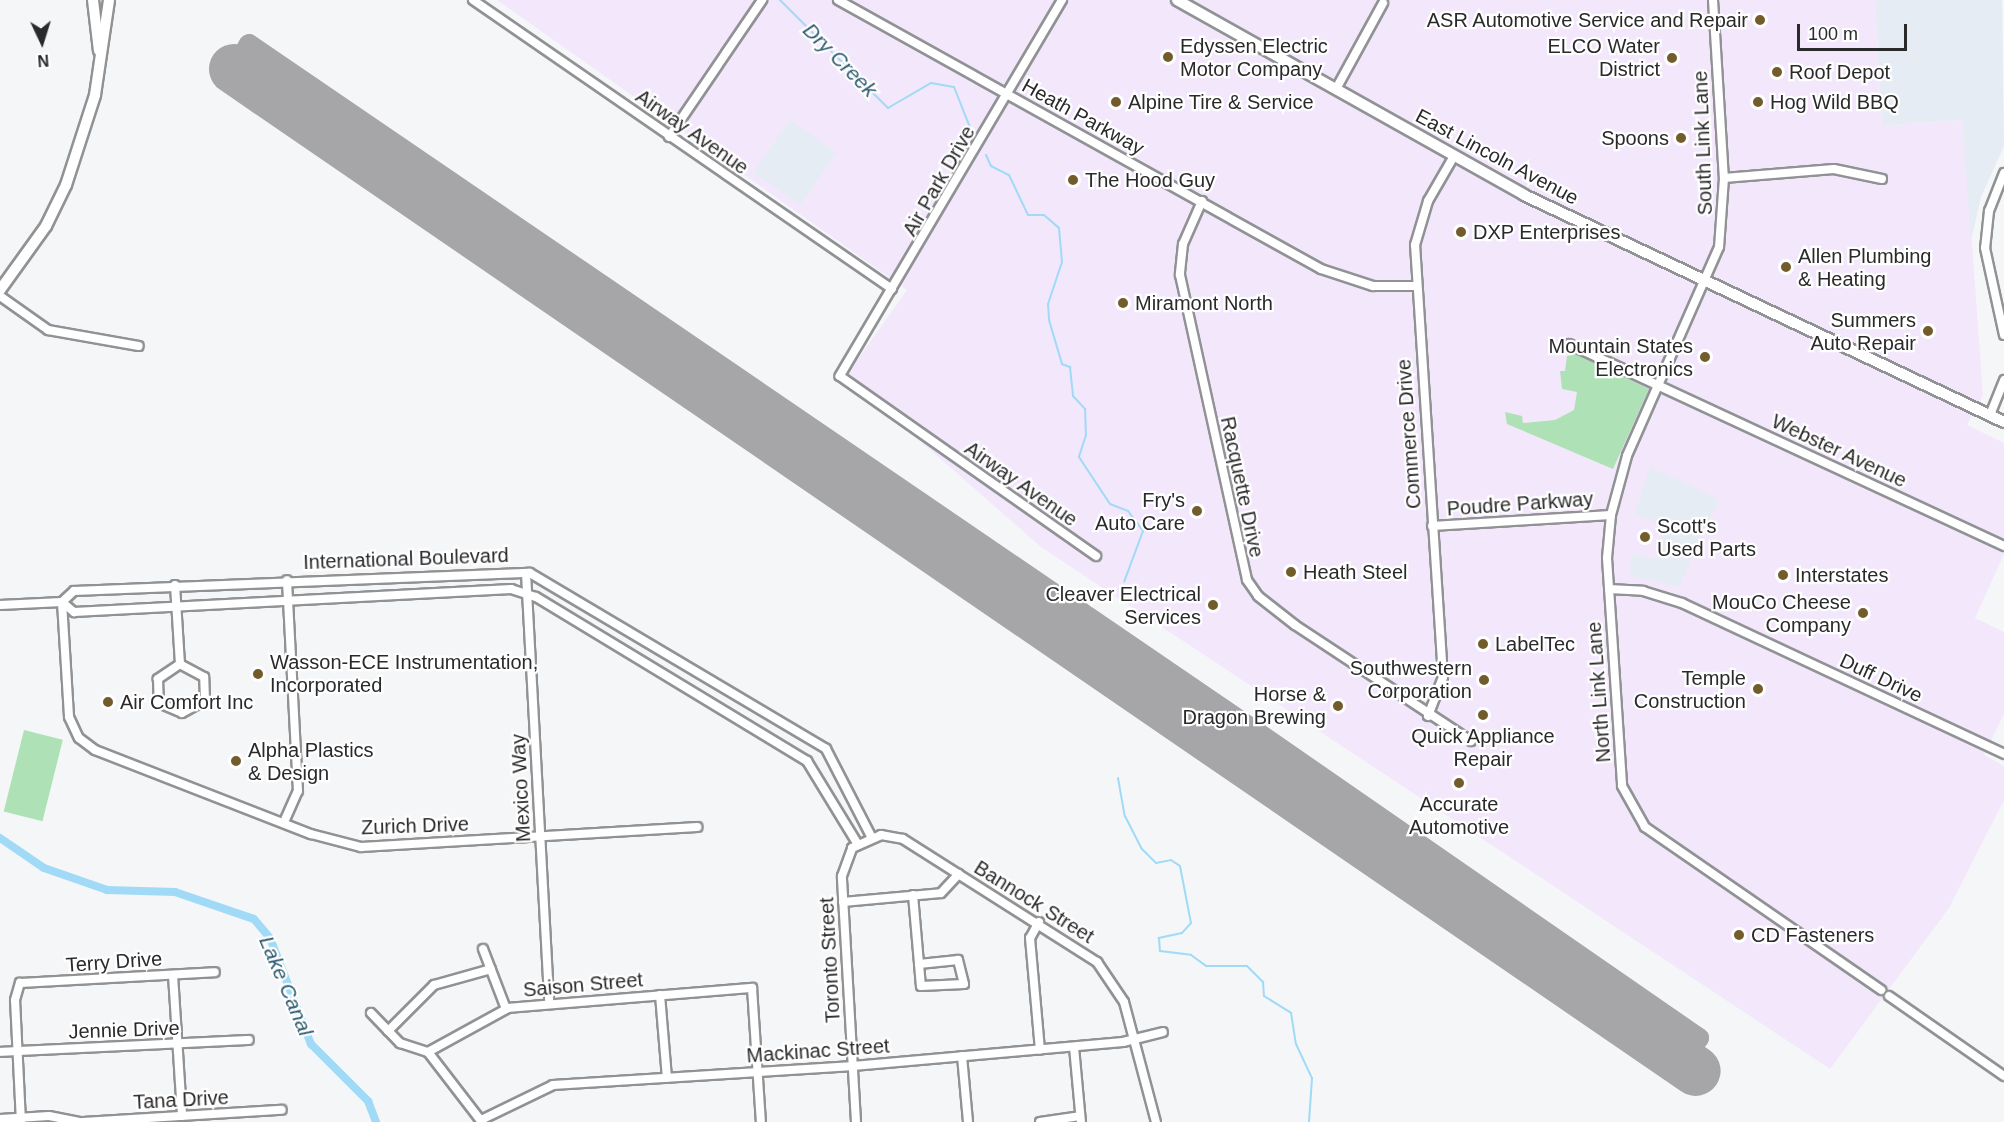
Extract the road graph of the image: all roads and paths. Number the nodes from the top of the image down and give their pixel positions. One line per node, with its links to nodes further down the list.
1 (93, 0): 10 (street)
2 (109, 0): 10 (street)
3 (473, 0): 13 (street, Airway Avenue)
4 (762, 0): 13 (street)
5 (838, 0): 12 (street, Heath Parkway)
6 (1062, 0): 12 (street, Air Park Drive)
7 (1177, 0): 11 (street, East Lincoln Avenue)
8 (1713, 0): 16 (street, South Link Lane)
9 (1383, 3): 11 (street)
10 (100, 57): 21 (street)
11 (1336, 89): 14 (street, East Lincoln Avenue)
12 (1008, 95): 18 (street, Heath Parkway); 22 (street, Air Park Drive)
13 (669, 137): 22 (street, Airway Avenue)
14 (1454, 156): 19 (street, East Lincoln Avenue); 20 (street, Commerce Drive)
15 (2004, 173): 24 (street)
16 (1724, 178): 17 (street); 19 (street, South Link Lane)
17 (1882, 179)
18 (1202, 201): 20 (street, Heath Parkway); 46 (street, Racquette Drive)
19 (1707, 282): 29 (street, North Link Lane); 30 (street, East Lincoln Avenue)
20 (1416, 286): 33 (street, Commerce Drive)
21 (0, 290)
22 (892, 290): 27 (street, Air Park Drive)
23 (0, 296): 26 (street)
24 (2004, 333)
25 (1569, 344): 29 (street, Webster Avenue)
26 (139, 346)
27 (840, 375): 35 (street, Airway Avenue)
28 (2004, 381): 30 (street)
29 (1660, 386): 32 (street, North Link Lane); 34 (street, Webster Avenue)
30 (1990, 415): 31 (street, East Lincoln Avenue)
31 (2004, 422)
32 (1611, 515): 33 (street, Poudre Parkway); 39 (street, North Link Lane)
33 (1432, 526): 46 (street, Commerce Drive)
34 (2004, 546)
35 (1096, 556)
36 (526, 573): 37 (street, International Boulevard); 40 (street, Mexico Way); 52 (street, International Boulevard)
37 (287, 580): 38 (street, International Boulevard); 41 (street)
38 (175, 585): 42 (street, International Boulevard); 44 (street)
39 (1609, 589): 48 (street, Duff Drive); 62 (street, North Link Lane)
40 (527, 594): 41 (street, International Boulevard); 51 (street, Mexico Way); 52 (street, International Boulevard)
41 (288, 601): 44 (street, International Boulevard); 49 (street)
42 (62, 602): 43 (street, International Boulevard); 44 (street, International Boulevard); 49 (street, Zurich Drive)
43 (0, 605)
44 (176, 606): 45 (street)
45 (180, 664): 45 (street)
46 (1428, 716): 47 (street, Racquette Drive)
47 (1471, 741)
48 (2004, 754)
49 (284, 822): 51 (street, Zurich Drive)
50 (697, 827): 51 (street, Zurich Drive)
51 (540, 837): 65 (street, Mexico Way)
52 (864, 840): 53 (street, Bannock Street); 55 (street, Toronto Street)
53 (959, 874): 54 (street); 56 (street, Bannock Street)
54 (913, 895): 55 (street); 58 (street)
55 (843, 902): 79 (street, Toronto Street)
56 (1039, 921): 71 (street, Bannock Street); 74 (street)
57 (483, 949): 59 (street)
58 (919, 964): 58 (street)
59 (491, 969): 66 (street); 68 (street)
60 (215, 972): 61 (street, Terry Drive)
61 (173, 975): 72 (street); 75 (street, Terry Drive)
62 (1881, 990)
63 (660, 995): 65 (street, Saison Street); 80 (street, Saison Street); 82 (street)
64 (1889, 996): 81 (street)
65 (549, 1002): 66 (street, Saison Street)
66 (506, 1009): 77 (street, Saison Street)
67 (371, 1013): 68 (street)
68 (388, 1031): 77 (street)
69 (1163, 1032): 71 (street, Mackinac Street)
70 (249, 1040): 72 (street, Jennie Drive)
71 (1134, 1041): 73 (street, Mackinac Street); 94 (street, Bannock Street)
72 (177, 1045): 75 (street, Jennie Drive); 84 (street)
73 (1074, 1047): 74 (street, Mackinac Street); 86 (street)
74 (1040, 1050): 78 (street, Mackinac Street)
75 (18, 1051): 76 (street, Jennie Drive); 87 (street)
76 (0, 1052)
77 (428, 1052): 88 (street)
78 (962, 1056): 79 (street, Mackinac Street); 92 (street)
79 (853, 1066): 80 (street, Mackinac Street); 91 (street, Toronto Street)
80 (758, 1071): 82 (street, Mackinac Street); 90 (street)
81 (2004, 1076)
82 (667, 1078): 88 (street, Mackinac Street)
83 (282, 1110): 84 (street, Tana Drive)
84 (182, 1116): 89 (street, Tana Drive)
85 (0, 1119): 87 (street)
86 (1081, 1119): 93 (street)
87 (21, 1120): 89 (street, Tana Drive)
88 (482, 1121)
89 (81, 1122)
90 (761, 1122)
91 (856, 1122)
92 (968, 1122)
93 (1040, 1122)
94 (1156, 1122)

